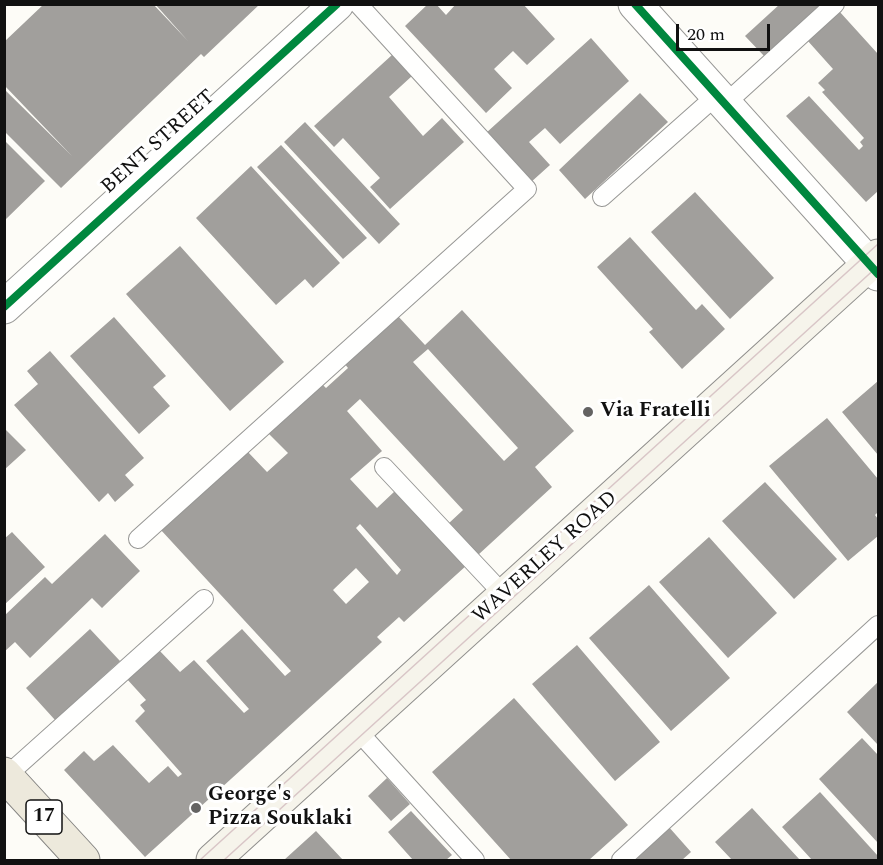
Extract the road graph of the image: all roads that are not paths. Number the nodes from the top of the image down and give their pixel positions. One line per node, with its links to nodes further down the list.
1 (337, 4): 8 (street, BENT STREET)
2 (358, 4): 10 (lane)
3 (635, 4): 5 (street)
4 (835, 4): 5 (lane)
5 (721, 99): 6 (lane); 7 (street)
6 (602, 197)
7 (875, 265): 11 (main road, WAVERLEY ROAD)
8 (4, 307)
9 (384, 467): 11 (lane)
10 (138, 539)
11 (505, 596): 14 (main road, WAVERLEY ROAD)
12 (204, 598): 15 (lane)
13 (879, 625): 19 (lane)
14 (356, 729): 17 (main road, WAVERLEY ROAD); 18 (lane)
15 (5, 776): 16 (main road, 17)
16 (83, 861)
17 (213, 861)
18 (476, 861)
19 (621, 861)

